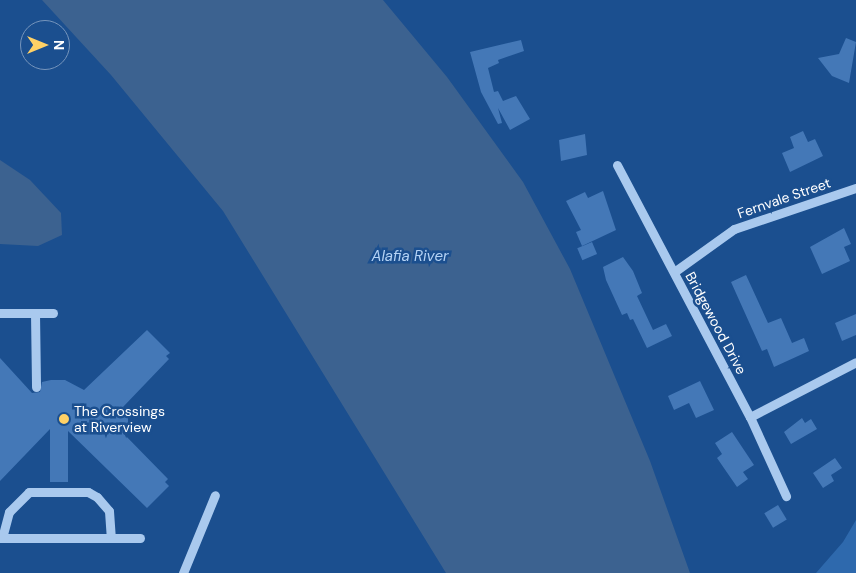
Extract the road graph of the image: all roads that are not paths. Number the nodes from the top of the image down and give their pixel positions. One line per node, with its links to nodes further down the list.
1 (617, 165): 3 (street, Bridgewood Drive)
2 (856, 188): 3 (street, Fernvale Street)
3 (674, 272): 9 (street, Bridgewood Drive)
4 (53, 312): 5 (street)
5 (35, 313): 6 (street); 8 (street)
6 (0, 314)
7 (856, 362): 9 (street)
8 (36, 387)
9 (750, 417): 11 (street, Bridgewood Drive)
10 (215, 495): 15 (street)
11 (786, 496)
12 (1, 538): 13 (street); 13 (street)
13 (111, 538): 14 (street)
14 (140, 538)
15 (184, 573)

